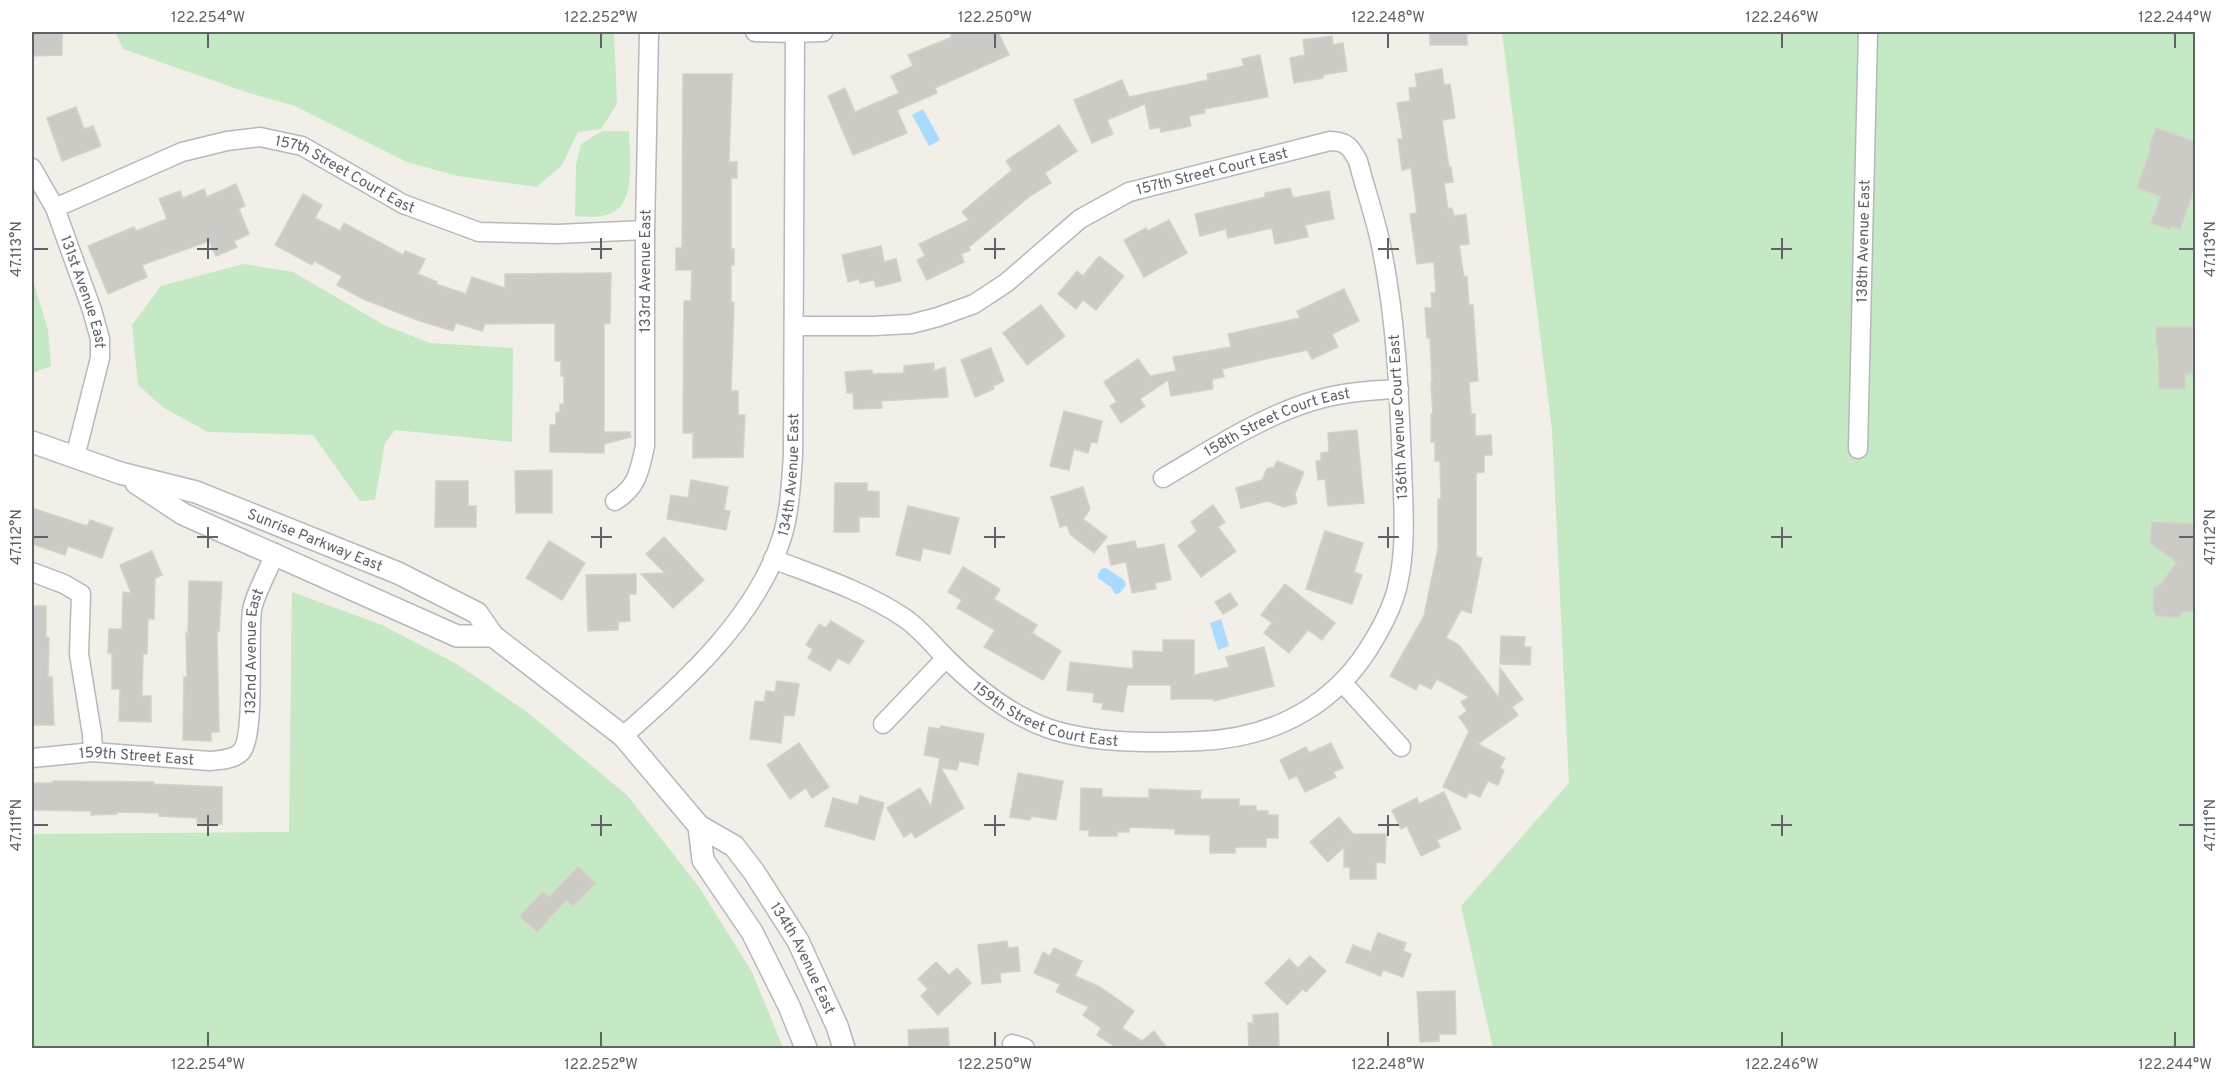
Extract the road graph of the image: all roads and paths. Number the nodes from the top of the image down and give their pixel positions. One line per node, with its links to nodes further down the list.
1 (649, 32): 9 (street, 133rd Avenue East)
2 (755, 32): 5 (street)
3 (823, 32): 5 (street)
4 (1868, 32): 13 (street, 138th Avenue East)
5 (795, 33): 10 (street, 134th Avenue East)
6 (1346, 143): 10 (street, 157th Street Court East); 11 (street, 136th Avenue Court East)
7 (32, 168): 8 (street, 131st Avenue East)
8 (55, 208): 9 (street, 157th Street Court East); 14 (street, 131st Avenue East)
9 (645, 230): 17 (street, 133rd Avenue East)
10 (794, 326): 19 (street, 134th Avenue East)
11 (1399, 389): 16 (street, 158th Street Court East); 23 (street, 136th Avenue Court East)
12 (32, 441): 14 (street, Sunrise Parkway East)
13 (1858, 448)
14 (75, 457): 15 (street, Sunrise Parkway East)
15 (120, 473): 18 (street, Sunrise Parkway East); 21 (street, Sunrise Parkway East)
16 (1163, 478)
17 (615, 501)
18 (275, 554): 21 (street, Sunrise Parkway East); 28 (street, 132nd Avenue East)
19 (773, 559): 22 (street, 159th Street Court East); 25 (street, 134th Avenue East)
20 (32, 572): 27 (street)
21 (493, 636): 25 (street, Sunrise Parkway East)
22 (946, 658): 23 (street, 159th Street Court East); 24 (street)
23 (1342, 682): 26 (street)
24 (883, 724)
25 (622, 736): 30 (street, 134th Avenue East)
26 (1401, 747)
27 (93, 752): 28 (street, 159th Street East); 29 (street, 159th Street East)
28 (241, 752)
29 (32, 758)
30 (699, 826): 31 (street); 32 (street, 134th Avenue East)
31 (806, 1048)
32 (844, 1048)

